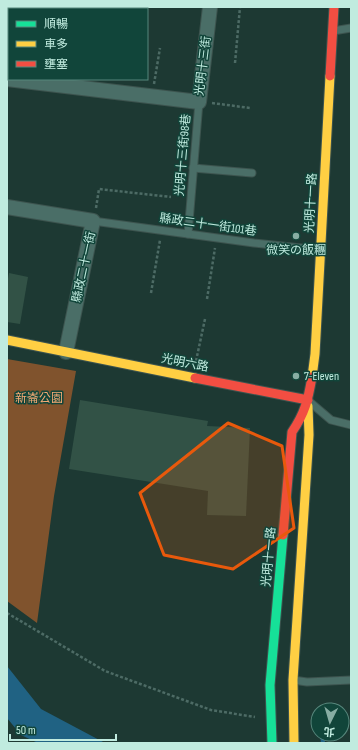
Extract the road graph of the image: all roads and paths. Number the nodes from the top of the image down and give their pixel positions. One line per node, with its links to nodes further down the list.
1 (210, 7): 10 (street, 光明十三街)
2 (240, 7): 7 (path)
3 (334, 7): 5 (street, 光明十一路)
4 (351, 28): 5 (lane)
5 (333, 31): 20 (street, 光明十一路)
6 (160, 48): 9 (path)
7 (235, 63)
8 (16, 80): 9 (street, 光明十三街)
9 (153, 96): 10 (street, 光明十三街)
10 (199, 102): 11 (path); 12 (lane, 光明十三街98巷)
11 (250, 108)
12 (193, 168): 13 (lane); 18 (lane, 光明十三街98巷)
13 (252, 173)
14 (170, 197): 16 (path)
15 (7, 207): 16 (street, 縣政二十一街)
16 (93, 221): 17 (lane, 縣政二十一街101巷); 25 (street, 縣政二十一街)
17 (162, 230): 18 (lane, 縣政二十一街101巷); 21 (path)
18 (188, 234): 19 (lane, 縣政二十一街101巷)
19 (216, 238): 20 (lane, 縣政二十一街101巷); 22 (path)
20 (320, 250): 27 (street, 光明十一路)
21 (151, 293)
22 (207, 299)
23 (206, 319): 26 (path)
24 (7, 340): 25 (street, 光明六路)
25 (66, 352): 26 (street, 光明六路)
26 (192, 377): 27 (street, 光明六路)
27 (308, 400): 28 (lane, 光明六路); 30 (street, 光明十一路); 33 (street, 光明十一路)
28 (351, 425)
29 (7, 613): 32 (path)
30 (293, 680): 31 (lane); 34 (street, 光明十一路)
31 (351, 680)
32 (256, 717)
33 (272, 743)
34 (294, 743)

